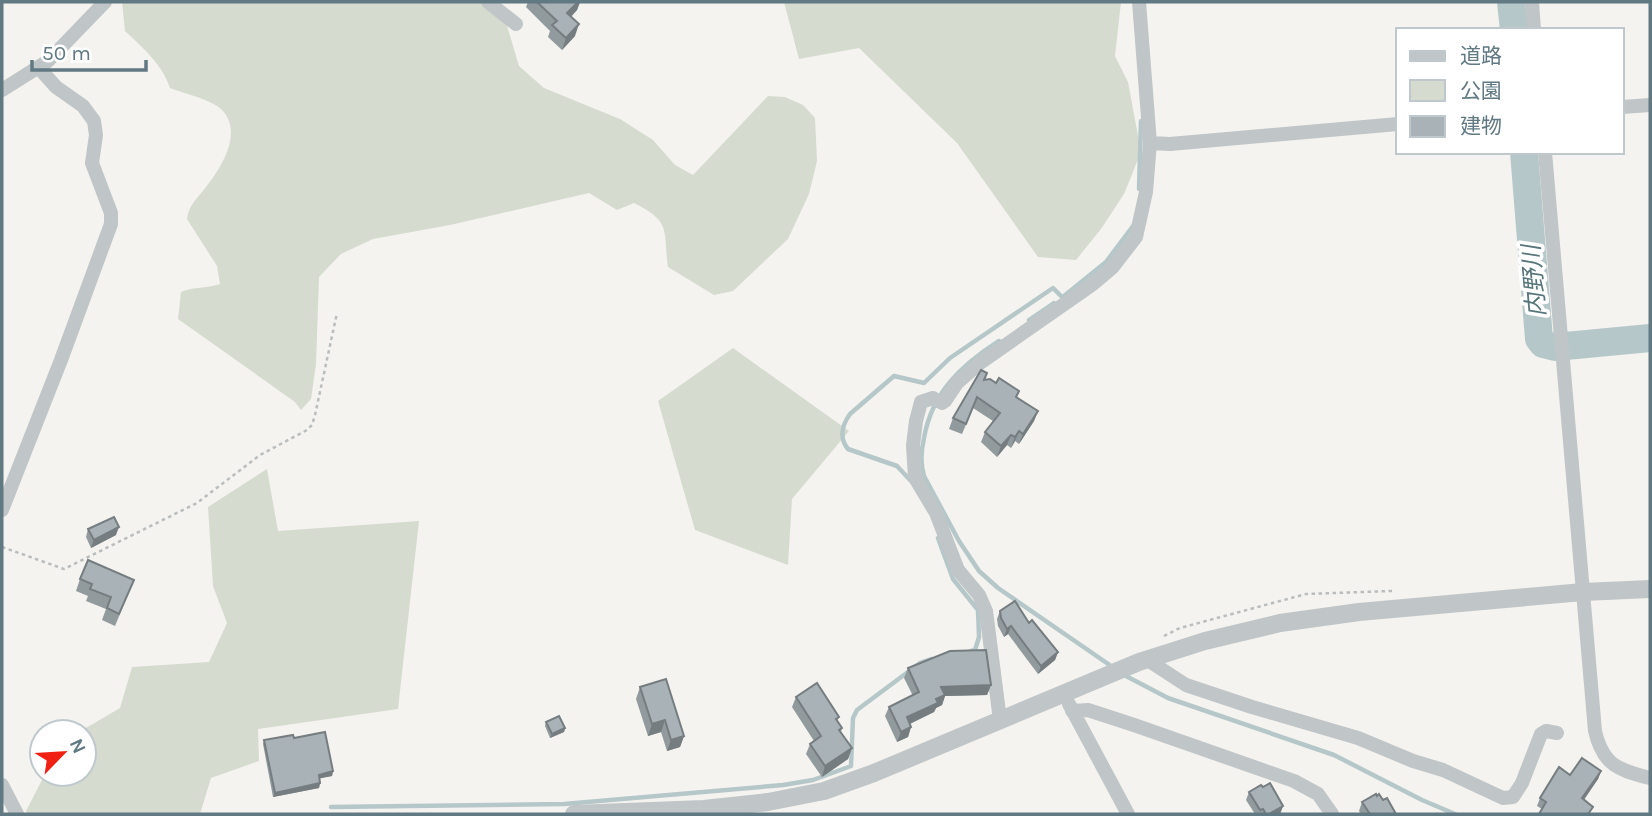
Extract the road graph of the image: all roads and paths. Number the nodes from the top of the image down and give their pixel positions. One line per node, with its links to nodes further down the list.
1 (105, 2): 7 (street)
2 (488, 2): 5 (street)
3 (1139, 2): 12 (street)
4 (1532, 2): 6 (street)
5 (516, 24)
6 (1534, 28)
7 (39, 68): 8 (street); 15 (street)
8 (2, 90)
9 (1650, 105): 10 (street)
10 (1624, 107)
11 (1396, 124): 12 (street)
12 (1150, 143): 22 (street)
13 (1545, 154): 18 (street)
14 (337, 313): 16 (path)
15 (2, 510)
16 (2, 547)
17 (1650, 589): 18 (street)
18 (1583, 592): 19 (street); 24 (street)
19 (1146, 659): 20 (street); 23 (street)
20 (1063, 694): 21 (street); 22 (street)
21 (1072, 711): 29 (street); 30 (street)
22 (999, 720): 28 (street)
23 (1557, 733)
24 (1650, 778)
25 (2, 785): 26 (street)
26 (17, 814)
27 (574, 814): 28 (street)
28 (592, 814)
29 (1128, 814)
30 (1332, 814)

